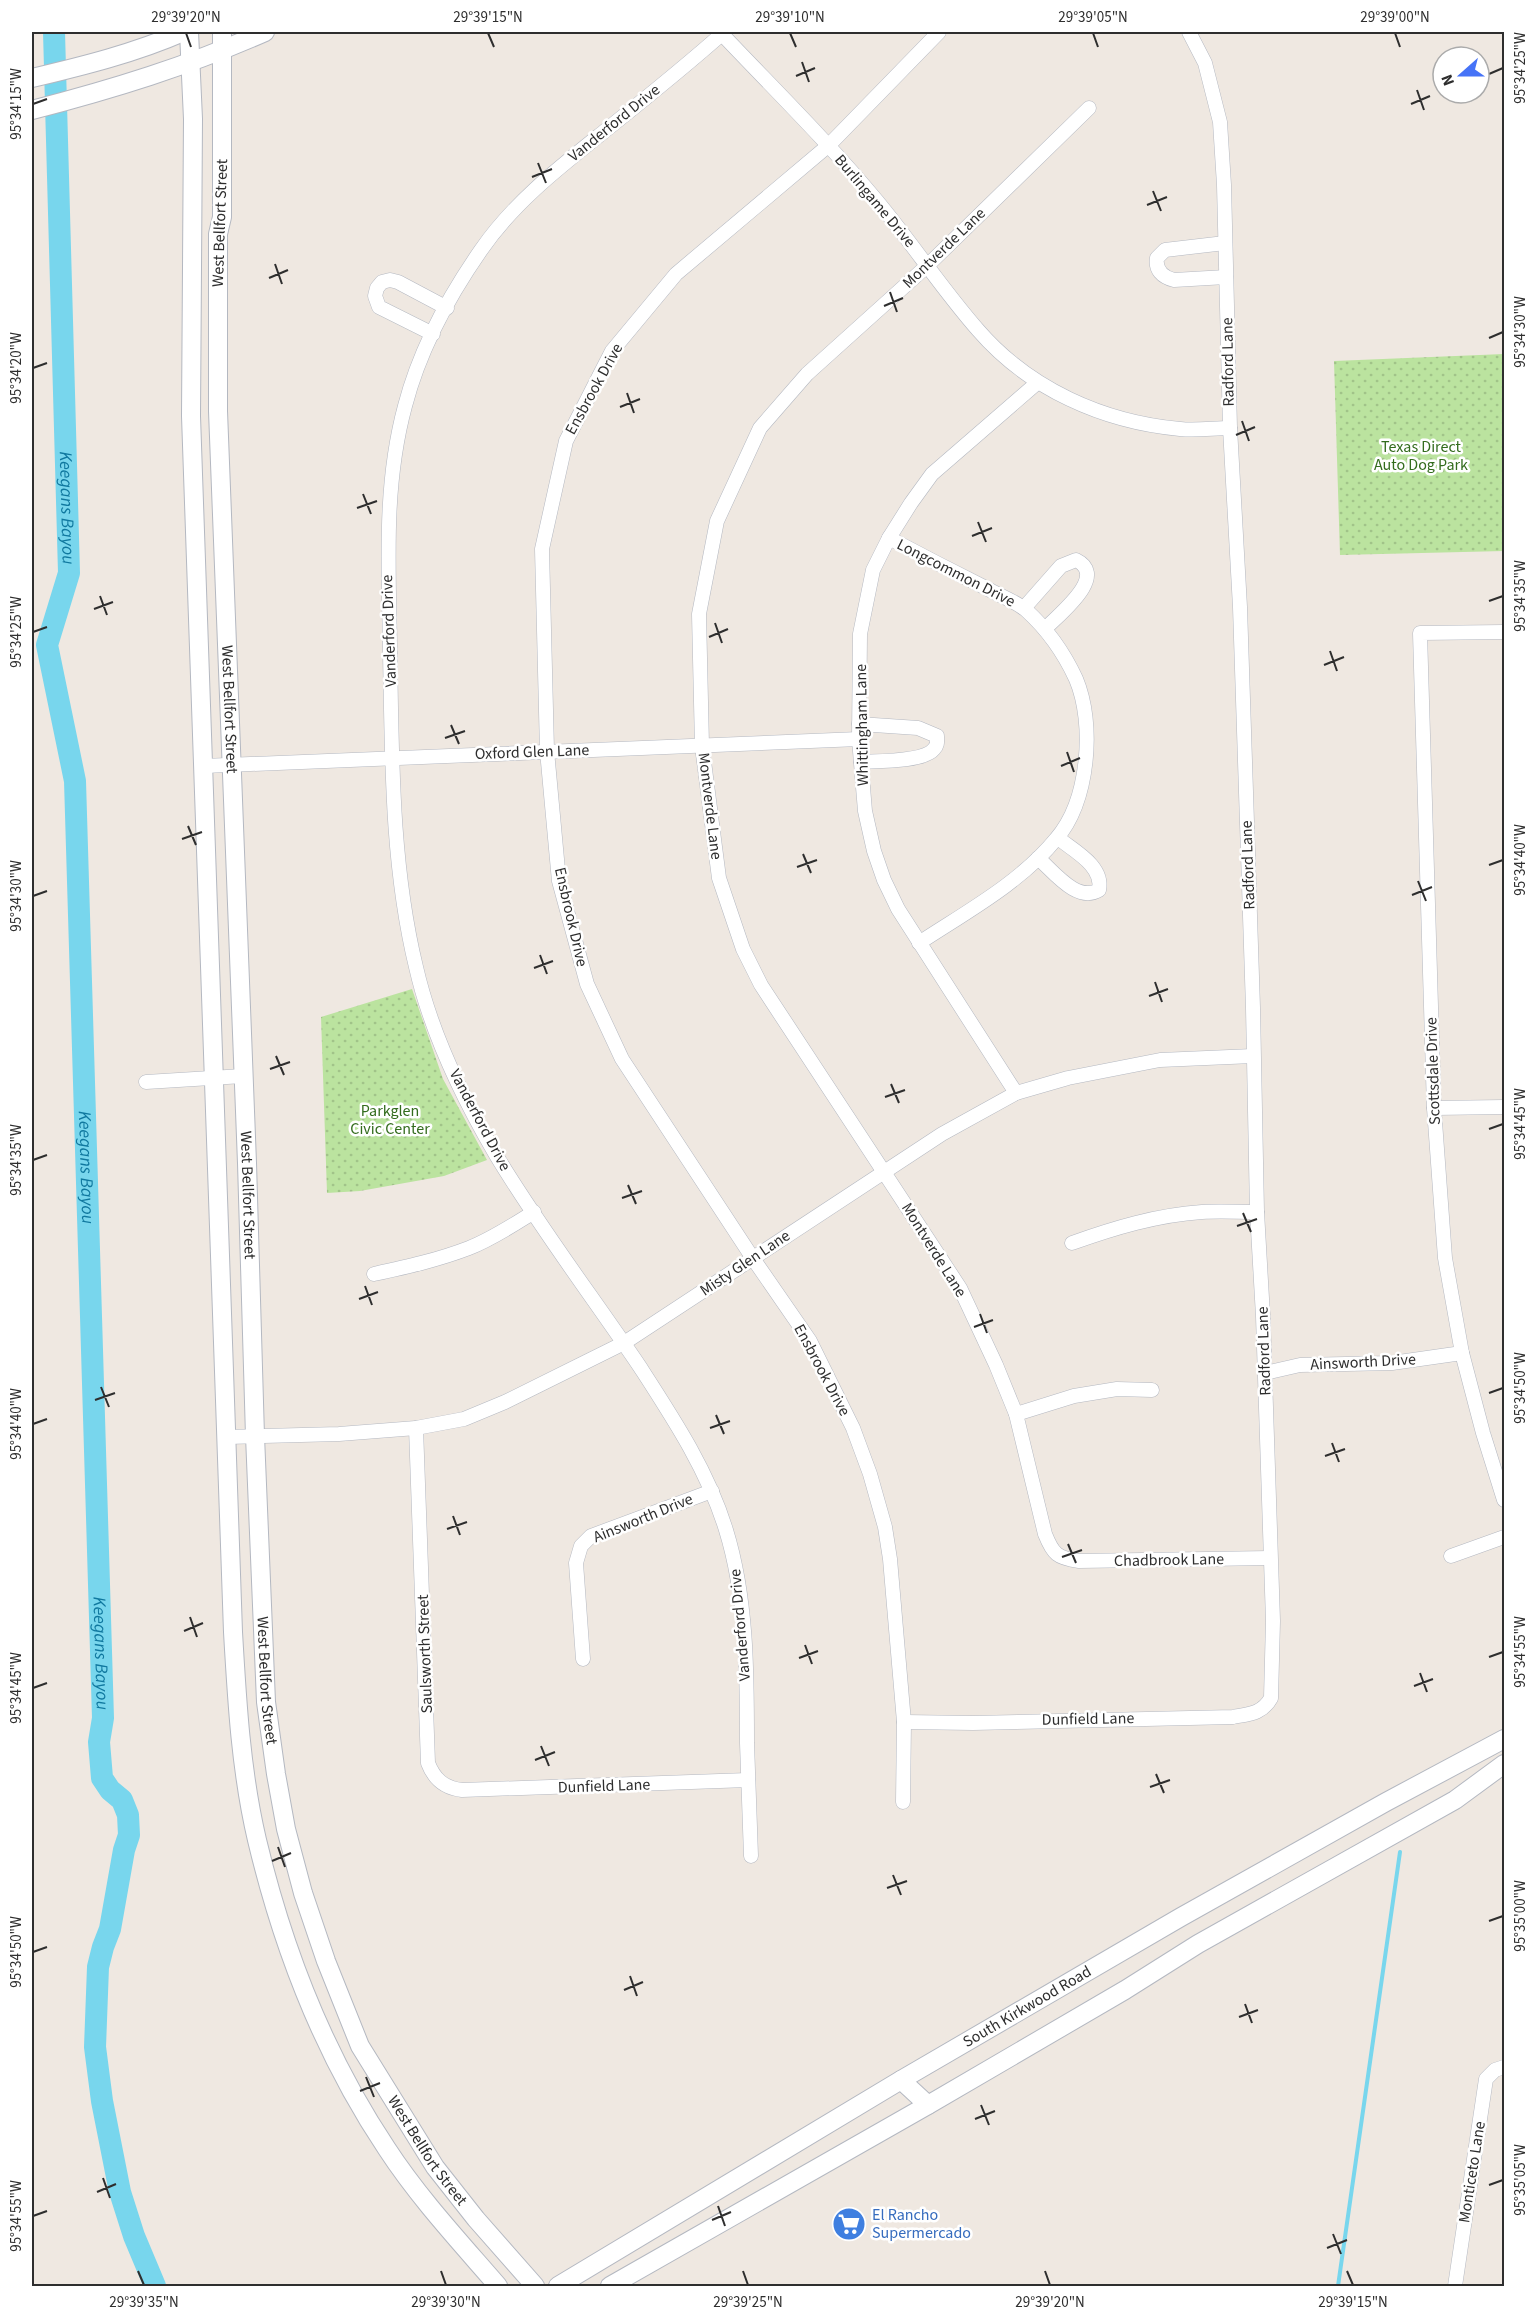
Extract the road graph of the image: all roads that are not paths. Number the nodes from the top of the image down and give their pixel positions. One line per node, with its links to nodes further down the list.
1 (183, 32): 10 (main road)
2 (189, 32): 9 (main road, West Bellfort Street)
3 (222, 32): 8 (main road, West Bellfort Street)
4 (266, 32): 8 (main road)
5 (722, 32): 13 (street, Burlingame Drive); 19 (street, Vanderford Drive)
6 (939, 32): 13 (street, Ensbrook Drive)
7 (1189, 32): 16 (street, Radford Lane)
8 (222, 51): 9 (main road); 14 (main road, West Bellfort Street)
9 (191, 63): 12 (main road); 15 (main road, West Bellfort Street)
10 (32, 78)
11 (1089, 108): 17 (street, Montverde Lane)
12 (32, 110)
13 (829, 145): 17 (street, Burlingame Drive); 32 (street, Ensbrook Drive)
14 (218, 234): 15 (main road); 23 (main road, West Bellfort Street)
15 (192, 236): 24 (main road, West Bellfort Street)
16 (1225, 243): 18 (street, Radford Lane); 18 (street)
17 (928, 265): 21 (street, Burlingame Drive); 31 (street, Montverde Lane)
18 (1226, 277): 22 (street, Radford Lane)
19 (447, 308): 20 (street, Vanderford Drive); 20 (street)
20 (433, 334): 33 (street, Vanderford Drive)
21 (1037, 383): 22 (street, Burlingame Drive); 25 (street, Whittingham Lane)
22 (1230, 428): 40 (street, Radford Lane)
23 (223, 515): 24 (main road); 35 (main road, West Bellfort Street)
24 (195, 518): 36 (main road, West Bellfort Street)
25 (889, 538): 26 (street, Longcommon Drive); 29 (street, Whittingham Lane)
26 (1024, 608): 27 (street, Longcommon Drive); 27 (street, Longcommon Drive)
27 (1045, 629): 37 (street, Longcommon Drive)
28 (1504, 632): 46 (street, Scottsdale Drive)
29 (859, 724): 30 (street, Whittingham Lane); 34 (street)
30 (859, 739): 31 (street, Oxford Glen Lane); 34 (street, Whittingham Lane)
31 (702, 746): 32 (street, Oxford Glen Lane); 47 (street, Montverde Lane)
32 (547, 751): 33 (street, Oxford Glen Lane); 51 (street, Ensbrook Drive)
33 (392, 758): 35 (street, Oxford Glen Lane); 48 (street, Vanderford Drive)
34 (861, 762): 39 (street, Whittingham Lane)
35 (230, 763): 36 (street, Oxford Glen Lane); 41 (main road, West Bellfort Street)
36 (204, 766): 42 (main road, West Bellfort Street)
37 (1058, 838): 38 (street, Longcommon Drive); 38 (street)
38 (1038, 858): 39 (street, Longcommon Drive)
39 (919, 943): 44 (street, Whittingham Lane)
40 (1253, 1056): 44 (street, Misty Glen Lane); 49 (street, Radford Lane)
41 (243, 1076): 42 (street); 59 (main road, West Bellfort Street)
42 (215, 1078): 43 (street); 60 (main road, West Bellfort Street)
43 (146, 1082)
44 (1016, 1093): 47 (street, Misty Glen Lane)
45 (1504, 1107): 46 (street)
46 (1434, 1108): 54 (street, Scottsdale Drive)
47 (884, 1171): 51 (street, Misty Glen Lane); 57 (street, Montverde Lane)
48 (534, 1212): 52 (street); 53 (street, Vanderford Drive)
49 (1257, 1212): 50 (street); 55 (street, Radford Lane)
50 (1072, 1243)
51 (752, 1257): 53 (street, Misty Glen Lane); 69 (street, Ensbrook Drive)
52 (374, 1274)
53 (624, 1343): 58 (street, Misty Glen Lane); 61 (street, Vanderford Drive)
54 (1462, 1353): 55 (street, Ainsworth Drive); 62 (street, Scottsdale Drive)
55 (1265, 1373): 65 (street, Radford Lane)
56 (1152, 1390): 57 (street)
57 (1016, 1414): 66 (street, Montverde Lane)
58 (416, 1428): 59 (street, Misty Glen Lane); 76 (street, Saulsworth Street)
59 (255, 1436): 60 (street, Misty Glen Lane); 73 (main road, West Bellfort Street)
60 (227, 1437): 74 (main road, West Bellfort Street)
61 (712, 1491): 67 (street, Ainsworth Drive); 75 (street, Vanderford Drive)
62 (1504, 1500)
63 (1504, 1537): 64 (street)
64 (1451, 1556)
65 (1270, 1558): 66 (street, Chadbrook Lane); 68 (street, Radford Lane)
66 (1069, 1560)
67 (583, 1659)
68 (1268, 1704): 69 (street, Dunfield Lane)
69 (904, 1722): 78 (street, Ensbrook Drive)
70 (1504, 1739): 72 (main road, South Kirkwood Road)
71 (1504, 1764): 77 (main road, South Kirkwood Road)
72 (1442, 1773): 77 (main road); 79 (main road, South Kirkwood Road)
73 (276, 1774): 74 (main road); 82 (main road, West Bellfort Street)
74 (246, 1780): 83 (main road, West Bellfort Street)
75 (748, 1780): 76 (street, Dunfield Lane); 80 (street, Vanderford Drive)
76 (533, 1788)
77 (1455, 1800): 81 (main road, South Kirkwood Road)
78 (903, 1802)
79 (1295, 1854): 81 (main road); 84 (main road, South Kirkwood Road)
80 (751, 1856)
81 (1306, 1883): 85 (main road, South Kirkwood Road)
82 (303, 1893): 83 (main road); 94 (main road, West Bellfort Street)
83 (274, 1901): 93 (main road, West Bellfort Street)
84 (1181, 1917): 85 (main road); 86 (main road, South Kirkwood Road)
85 (1198, 1944): 87 (main road, South Kirkwood Road)
86 (1033, 2005): 87 (main road); 89 (main road, South Kirkwood Road)
87 (1051, 2032): 90 (main road, South Kirkwood Road)
88 (1504, 2067): 97 (street, Monticeto Lane)
89 (901, 2080): 90 (main road); 91 (main road, South Kirkwood Road)
90 (928, 2105): 92 (main road, South Kirkwood Road)
91 (776, 2156): 92 (main road); 95 (main road, South Kirkwood Road)
92 (791, 2182): 96 (main road, South Kirkwood Road)
93 (498, 2286)
94 (535, 2286)
95 (558, 2286)
96 (609, 2286)
97 (1455, 2286)

